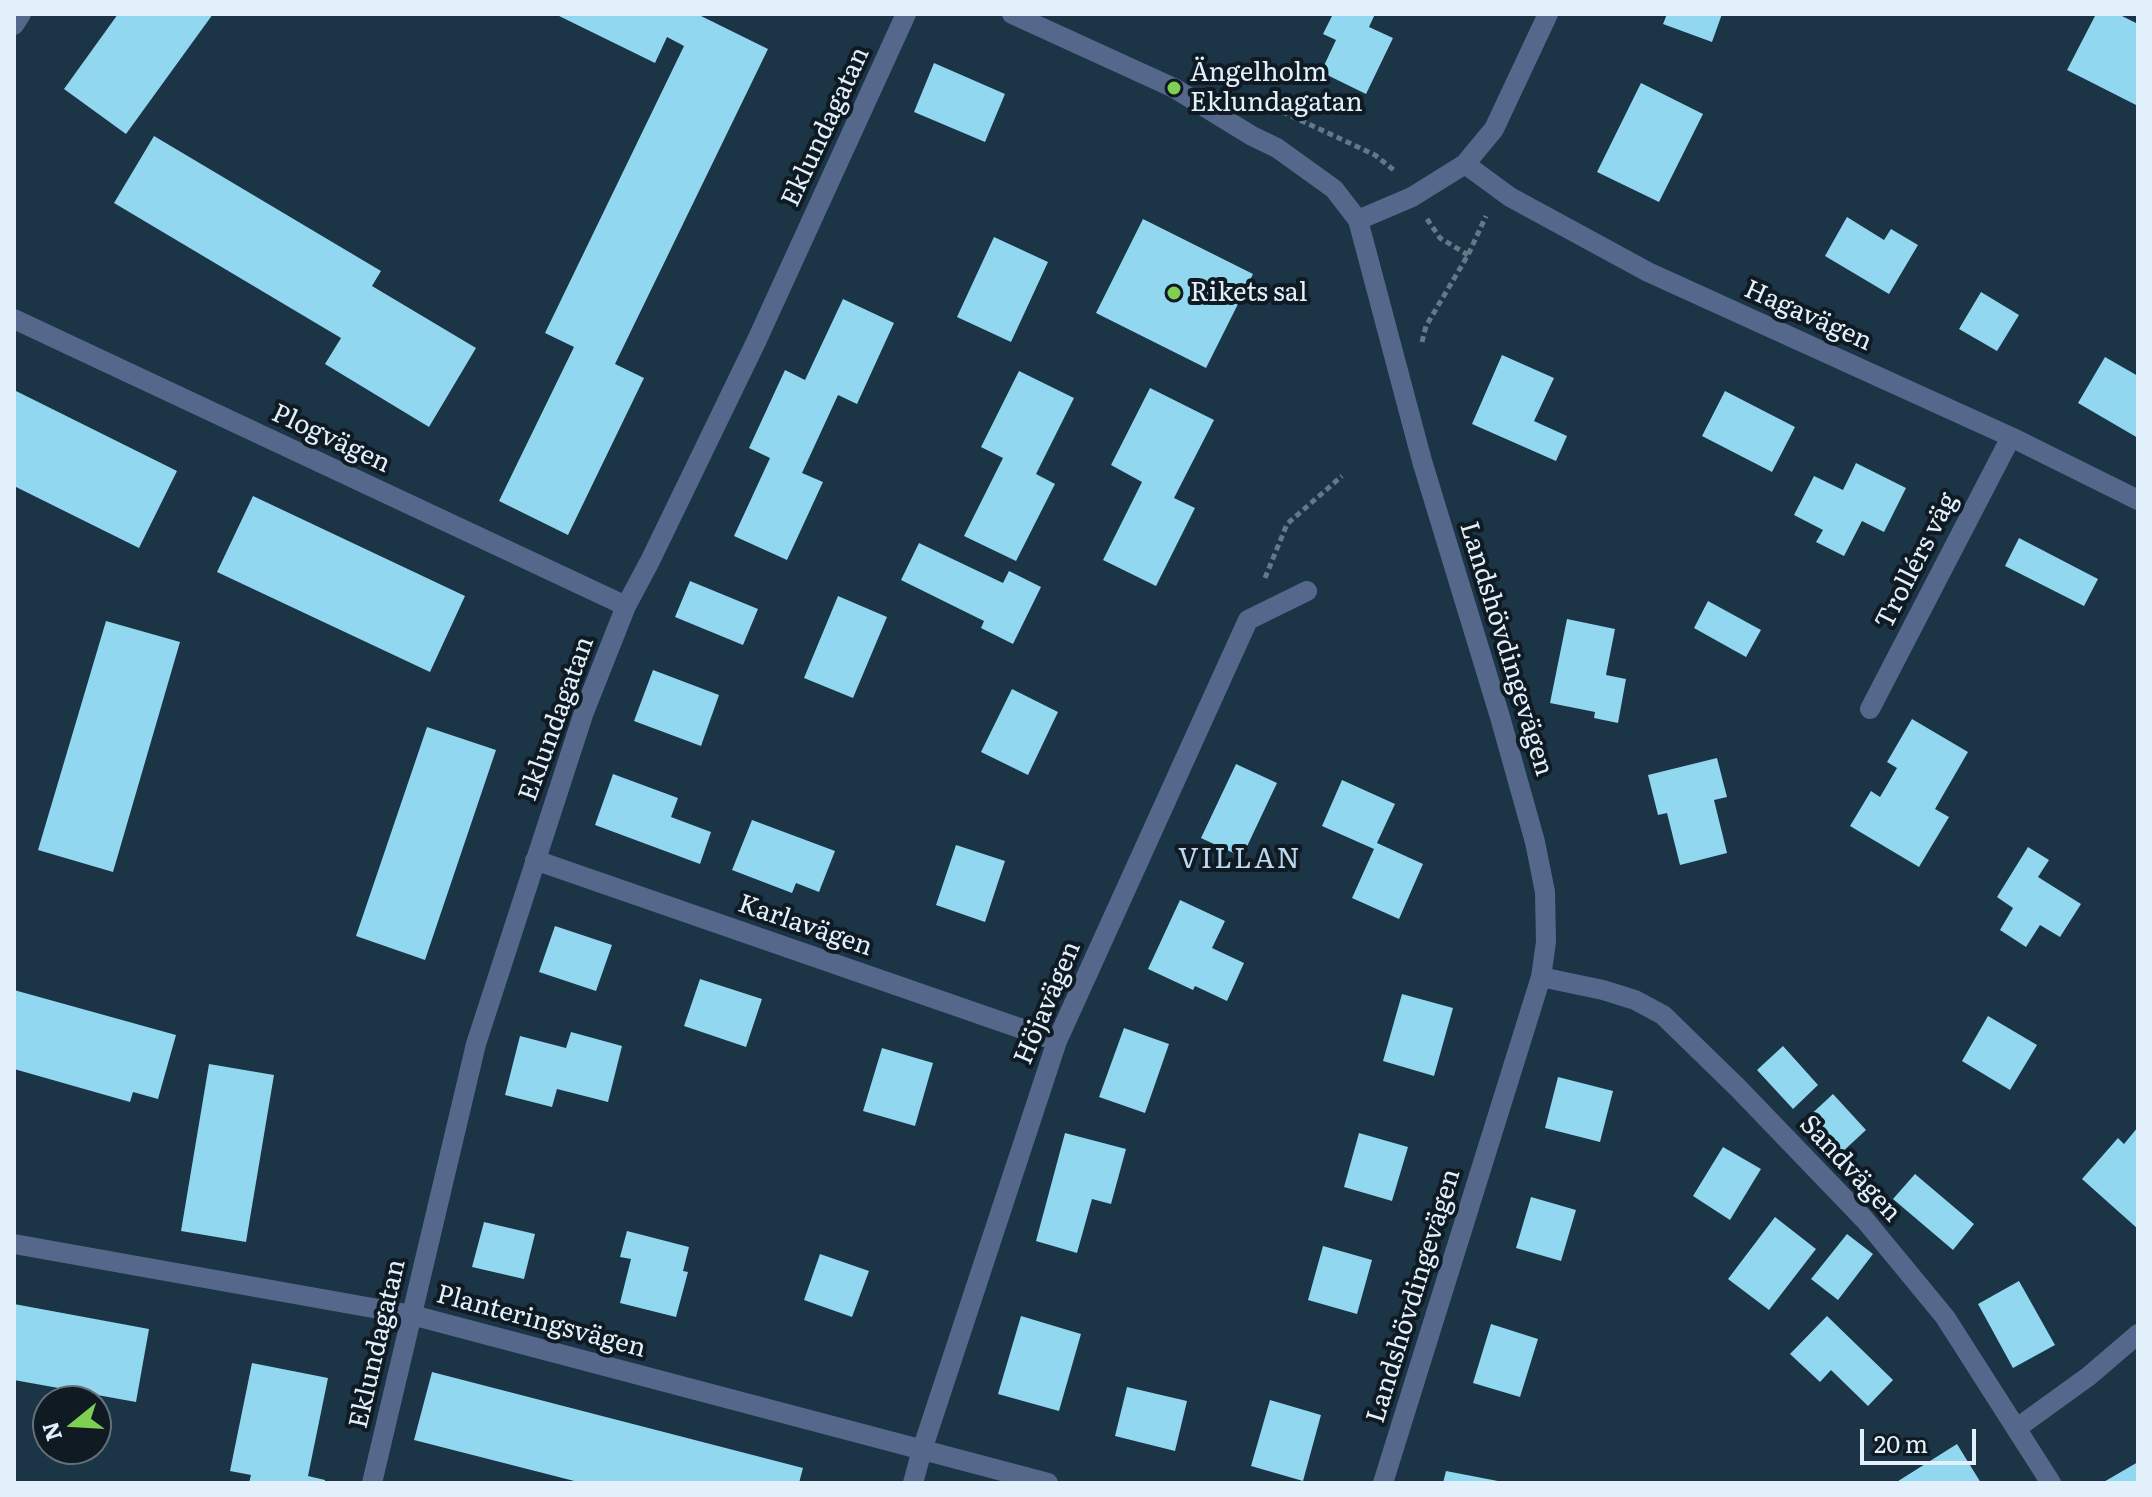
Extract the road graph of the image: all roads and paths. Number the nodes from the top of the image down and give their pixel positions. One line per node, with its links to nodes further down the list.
1 (21, 14): 5 (street)
2 (906, 14): 15 (street, Eklundagatan)
3 (1012, 14): 8 (street, Landshövdingevägen)
4 (1548, 14): 6 (street)
5 (14, 25)
6 (1465, 164): 7 (street, Hagavägen); 8 (street)
7 (1499, 189): 10 (path); 11 (street, Hagavägen)
8 (1358, 220): 19 (street, Landshövdingevägen)
9 (14, 319): 15 (street, Plogvägen)
10 (1421, 348)
11 (2011, 437): 13 (street, Hagavägen); 17 (street, Trollérs väg)
12 (1342, 476): 16 (path)
13 (2138, 500)
14 (1307, 591): 16 (street)
15 (626, 606): 18 (street, Eklundagatan)
16 (1248, 620): 20 (street, Höjavägen)
17 (1870, 709)
18 (535, 860): 20 (street, Karlavägen); 22 (street, Eklundagatan)
19 (1541, 977): 24 (street, Sandvägen); 29 (street, Landshövdingevägen)
20 (1057, 1041): 25 (street, Höjavägen)
21 (14, 1244): 22 (street, Planteringsvägen)
22 (412, 1315): 25 (street, Planteringsvägen); 26 (street, Eklundagatan)
23 (2138, 1334): 24 (street)
24 (2017, 1428): 30 (street, Sandvägen)
25 (922, 1450): 27 (street, Höjavägen); 28 (street, Planteringsvägen)
26 (372, 1483)
27 (913, 1483)
28 (1048, 1483)
29 (1383, 1483)
30 (2051, 1483)

